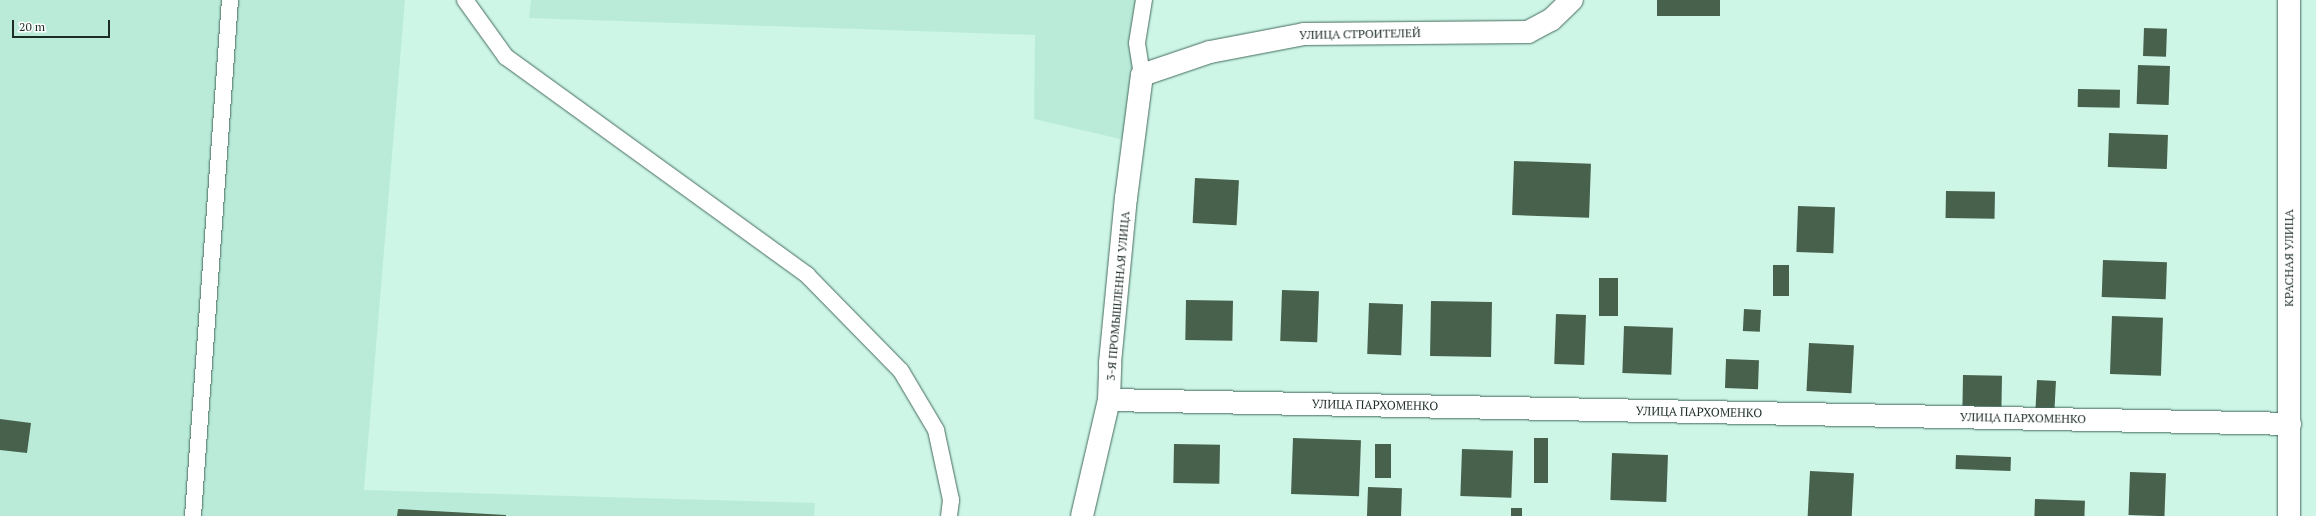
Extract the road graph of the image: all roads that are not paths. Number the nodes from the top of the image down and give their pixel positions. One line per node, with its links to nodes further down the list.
1 (230, 0): 9 (lane)
2 (465, 0): 10 (lane)
3 (1144, 0): 6 (lane)
4 (1572, 0): 6 (street, УЛИЦА СТРОИТЕЛЕЙ)
5 (2289, 0): 8 (street, КРАСНАЯ УЛИЦА)
6 (1142, 75): 7 (street, 3-Я ПРОМЫШЛЕННАЯ УЛИЦА)
7 (1109, 400): 8 (street, УЛИЦА ПАРХОМЕНКО); 11 (street, 3-Я ПРОМЫШЛЕННАЯ УЛИЦА)
8 (2290, 424): 12 (street, КРАСНАЯ УЛИЦА)
9 (193, 516)
10 (949, 516)
11 (1082, 516)
12 (2290, 516)

